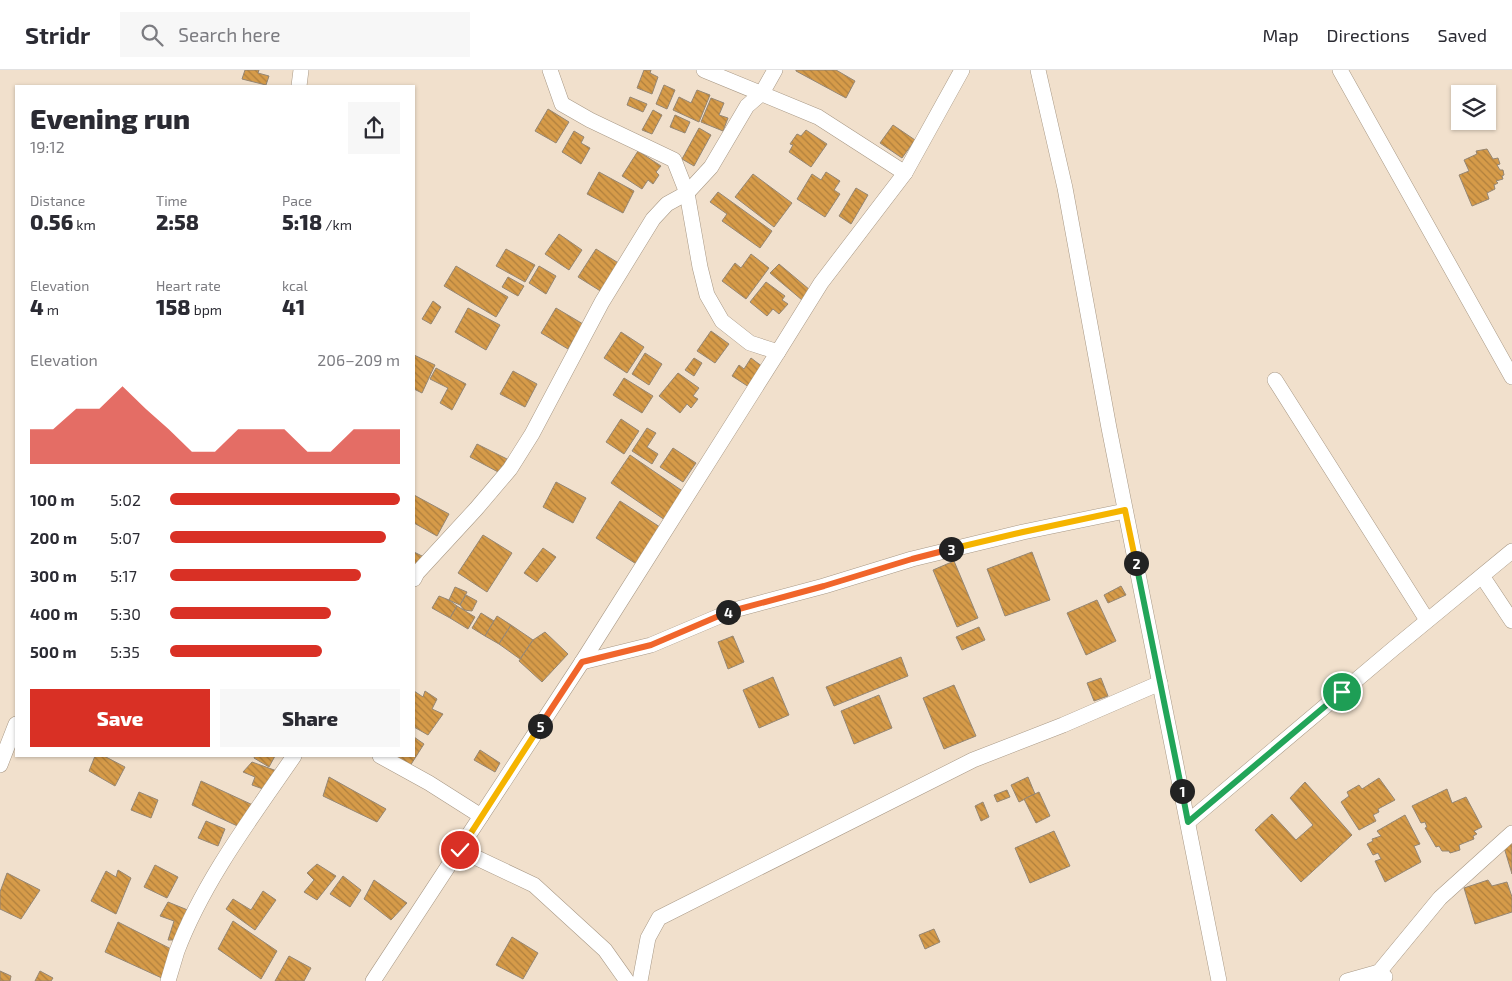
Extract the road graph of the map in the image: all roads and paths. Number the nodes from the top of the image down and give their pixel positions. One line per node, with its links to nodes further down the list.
1 (301, 70): 8 (street)
2 (550, 70): 11 (street)
3 (704, 70): 9 (street)
4 (775, 70): 9 (street)
5 (962, 70): 10 (street)
6 (1038, 70): 15 (street)
7 (1340, 70): 13 (street)
8 (299, 85)
9 (762, 93): 10 (street); 11 (street)
10 (904, 173): 12 (street)
11 (687, 193): 12 (street); 18 (street)
12 (778, 352): 21 (street)
13 (1512, 378)
14 (1275, 380): 19 (street)
15 (1125, 510): 21 (street); 22 (street)
16 (1512, 551): 17 (street)
17 (1482, 576): 19 (street); 20 (street)
18 (415, 577)
19 (1427, 620): 28 (street)
20 (1512, 621)
21 (582, 662): 27 (street)
22 (1160, 684): 28 (street); 36 (street)
23 (15, 727): 26 (street)
24 (293, 757): 33 (street)
25 (382, 757): 27 (street)
26 (0, 766)
27 (481, 816): 30 (street)
28 (1188, 822): 31 (street)
29 (1512, 833): 32 (street)
30 (460, 850): 34 (street); 35 (street)
31 (1219, 978): 37 (street)
32 (1383, 978): 38 (street)
33 (168, 981)
34 (373, 981)
35 (627, 981)
36 (640, 981)
37 (1204, 981)
38 (1347, 981)

